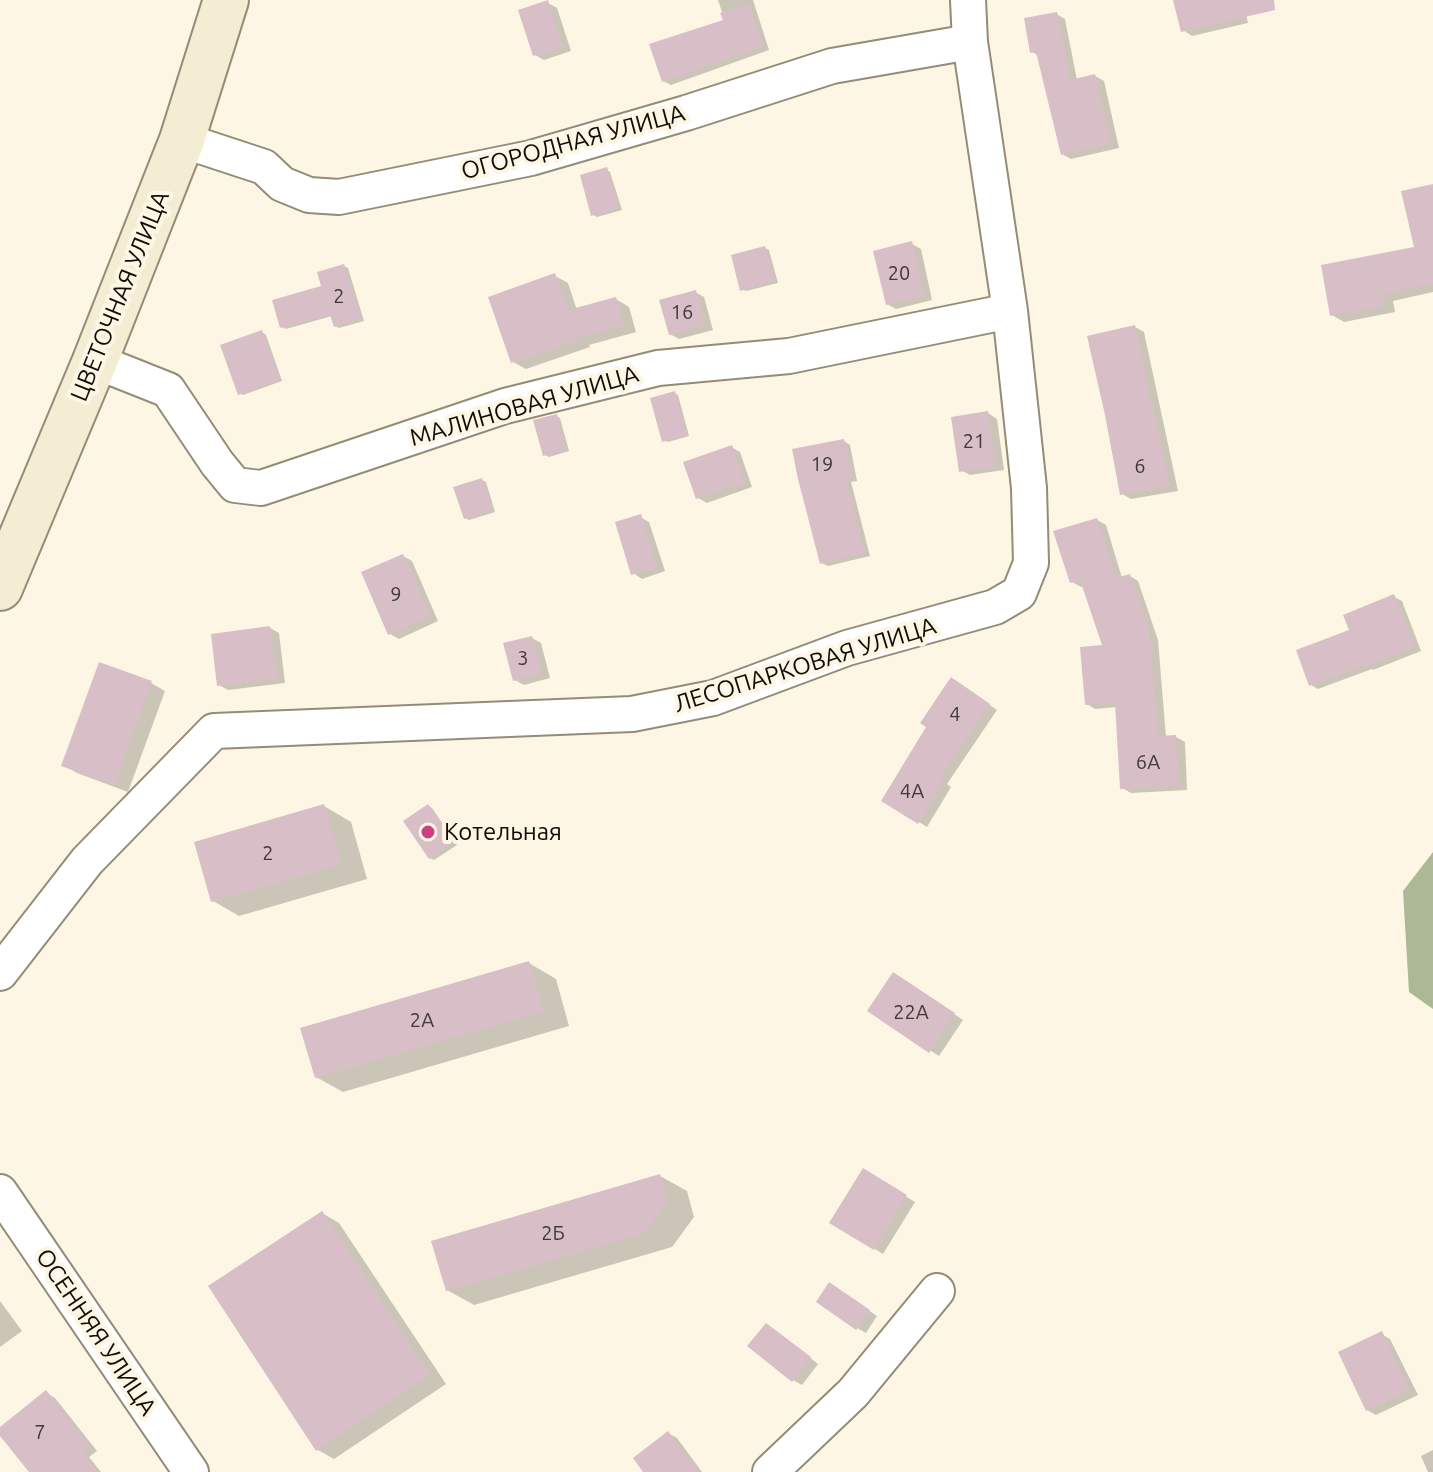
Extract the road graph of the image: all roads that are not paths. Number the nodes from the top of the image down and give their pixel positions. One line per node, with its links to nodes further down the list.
1 (226, 0): 4 (main road, ЦВЕТОЧНАЯ УЛИЦА)
2 (968, 0): 3 (street, ЛЕСОПАРКОВАЯ УЛИЦА)
3 (970, 42): 4 (street, ОГОРОДНАЯ УЛИЦА); 5 (street, ЛЕСОПАРКОВАЯ УЛИЦА)
4 (182, 140): 6 (main road, ЦВЕТОЧНАЯ УЛИЦА)
5 (1010, 311): 6 (street, МАЛИНОВАЯ УЛИЦА); 8 (street, ЛЕСОПАРКОВАЯ УЛИЦА)
6 (95, 361): 7 (main road, ЦВЕТОЧНАЯ УЛИЦА)
7 (0, 588)
8 (0, 973)
9 (0, 1192): 11 (street, ОСЕННЯЯ УЛИЦА)
10 (937, 1291): 12 (street)
11 (191, 1472)
12 (770, 1472)

